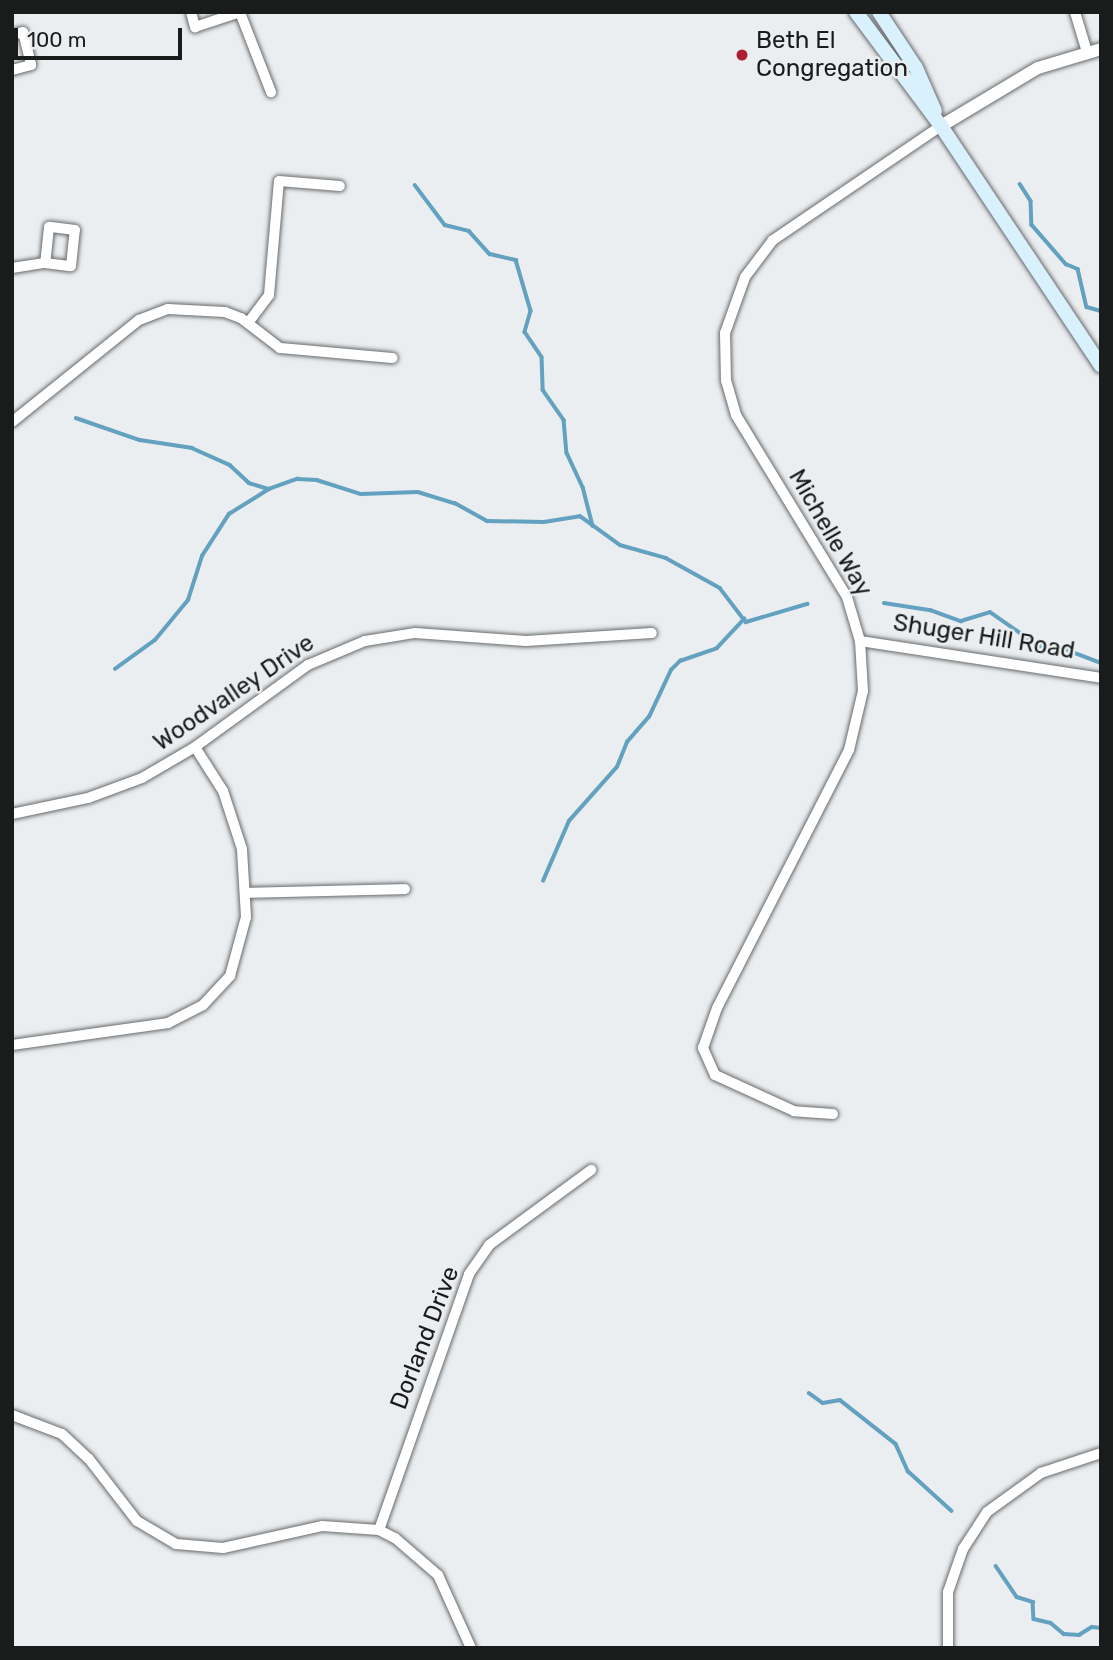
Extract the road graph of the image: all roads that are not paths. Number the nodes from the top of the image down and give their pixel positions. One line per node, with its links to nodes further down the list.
1 (191, 12): 6 (street)
2 (856, 12): 13 (main road)
3 (867, 12): 8 (main road)
4 (879, 12): 8 (main road)
5 (1075, 12): 10 (street)
6 (241, 14): 12 (street)
7 (12, 35): 11 (street)
8 (898, 41): 13 (main road)
9 (1101, 49): 10 (street)
10 (1087, 52): 13 (street)
11 (12, 70)
12 (271, 92)
13 (941, 126): 19 (main road); 22 (street, Michelle Way)
14 (340, 186): 17 (street)
15 (45, 263): 15 (street); 16 (street)
16 (12, 268)
17 (248, 323): 18 (street); 20 (street)
18 (393, 358)
19 (1101, 366)
20 (12, 422)
21 (653, 634): 24 (street, Woodvalley Drive)
22 (860, 641): 23 (street, Shuger Hill Road); 29 (street, Michelle Way)
23 (1101, 678)
24 (195, 747): 25 (street, Woodvalley Drive); 27 (street)
25 (12, 814)
26 (405, 888): 27 (street)
27 (246, 893): 28 (street)
28 (12, 1045)
29 (833, 1114)
30 (591, 1170): 33 (street, Dorland Drive)
31 (12, 1415): 33 (street)
32 (1101, 1453): 35 (street)
33 (379, 1530): 34 (street)
34 (471, 1648)
35 (948, 1648)

